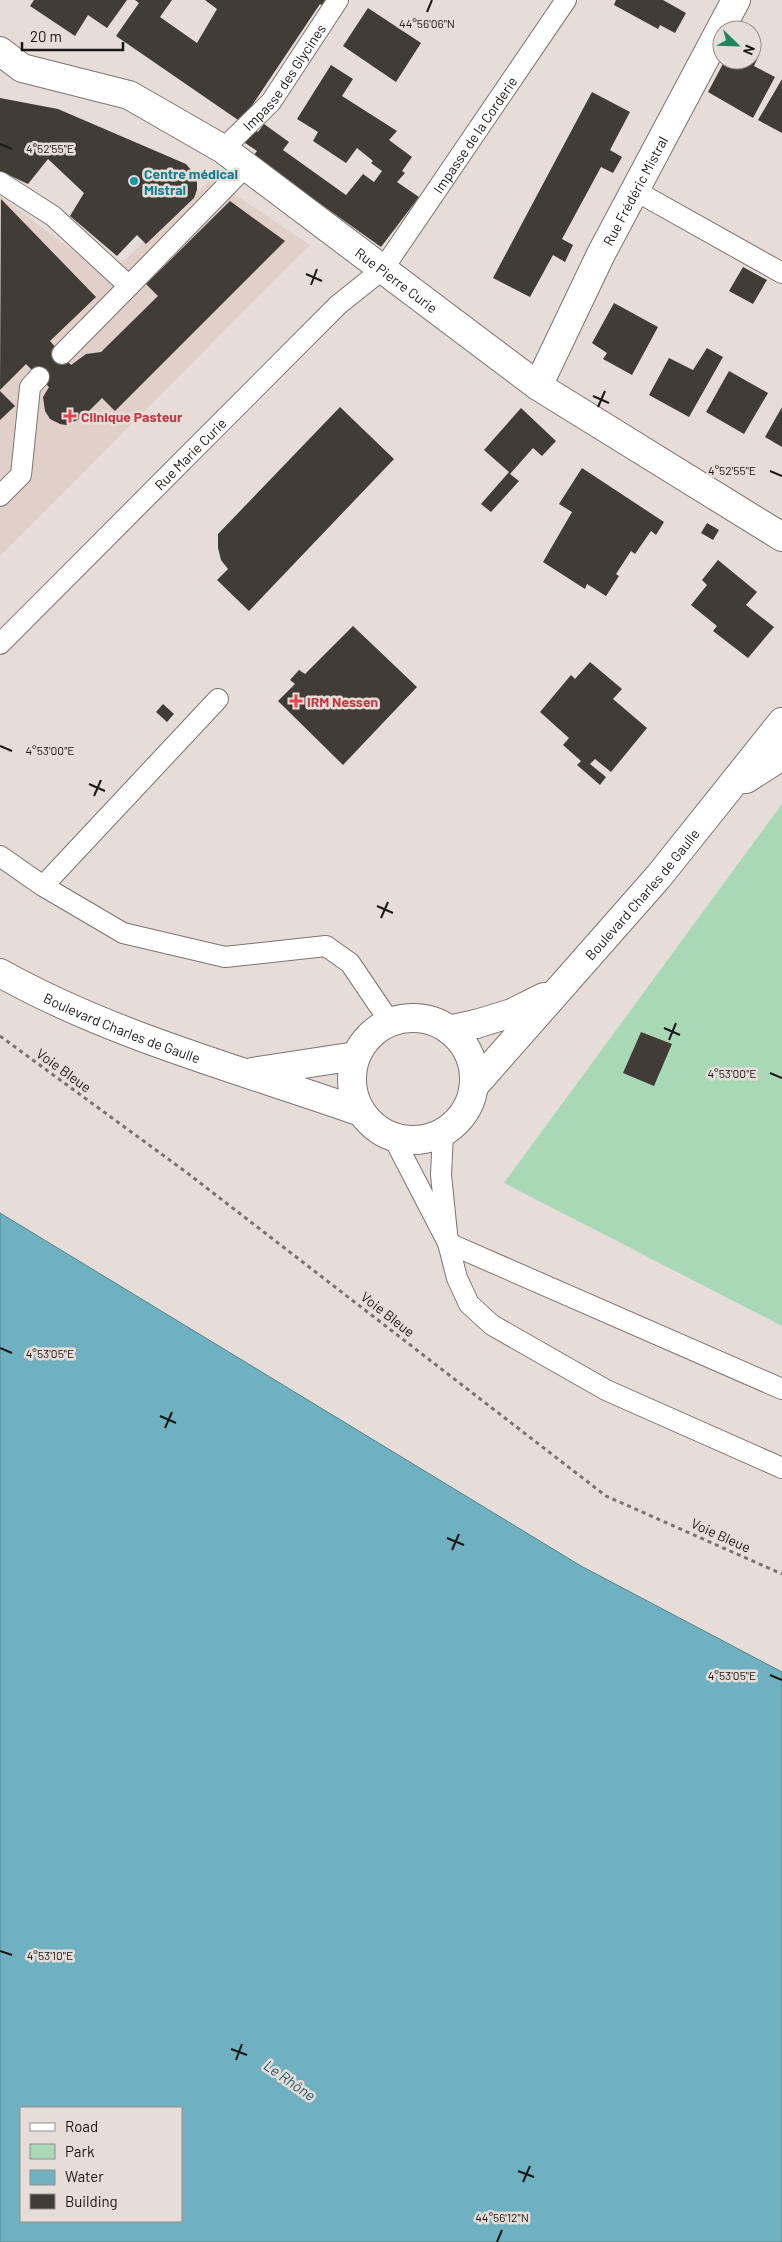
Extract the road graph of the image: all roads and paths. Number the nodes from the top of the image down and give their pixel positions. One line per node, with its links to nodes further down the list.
1 (338, 0): 5 (lane, Impasse des Glycines)
2 (566, 0): 9 (lane, Impasse de la Corderie)
3 (736, 0): 8 (street, Rue Frédéric Mistral)
4 (0, 51): 5 (street, Rue Pierre Curie)
5 (223, 148): 6 (street, Rue Pierre Curie)
6 (246, 166): 9 (street, Rue Pierre Curie); 11 (lane)
7 (0, 182): 11 (lane)
8 (634, 190): 10 (lane); 14 (street, Rue Frédéric Mistral)
9 (383, 269): 14 (street, Rue Pierre Curie); 17 (lane, Rue Marie Curie)
10 (782, 273)
11 (129, 286): 12 (lane)
12 (62, 354)
13 (39, 377): 15 (lane)
14 (538, 386): 16 (street, Rue Pierre Curie)
15 (0, 496)
16 (782, 537)
17 (0, 644)
18 (218, 699): 23 (lane)
19 (782, 722): 21 (street, Boulevard Charles de Gaulle)
20 (782, 756): 21 (street, Boulevard Charles de Gaulle)
21 (724, 794): 25 (street, Boulevard Charles de Gaulle)
22 (0, 856): 23 (lane)
23 (44, 886): 26 (lane)
24 (0, 973): 30 (street, Boulevard Charles de Gaulle)
25 (556, 991): 27 (street, Boulevard Charles de Gaulle); 31 (street, Boulevard Charles de Gaulle)
26 (390, 1022): 27 (street); 29 (street)
27 (449, 1030): 31 (street)
28 (0, 1036): 38 (path, Voie Bleue)
29 (356, 1056): 30 (street, Boulevard Charles de Gaulle); 32 (street)
30 (248, 1073): 32 (street, Boulevard Charles de Gaulle)
31 (474, 1086): 33 (street)
32 (361, 1112): 34 (street)
33 (443, 1133): 34 (street); 35 (lane)
34 (393, 1137): 35 (lane)
35 (448, 1243): 36 (lane); 37 (lane)
36 (782, 1389)
37 (782, 1468)
38 (782, 1574)

